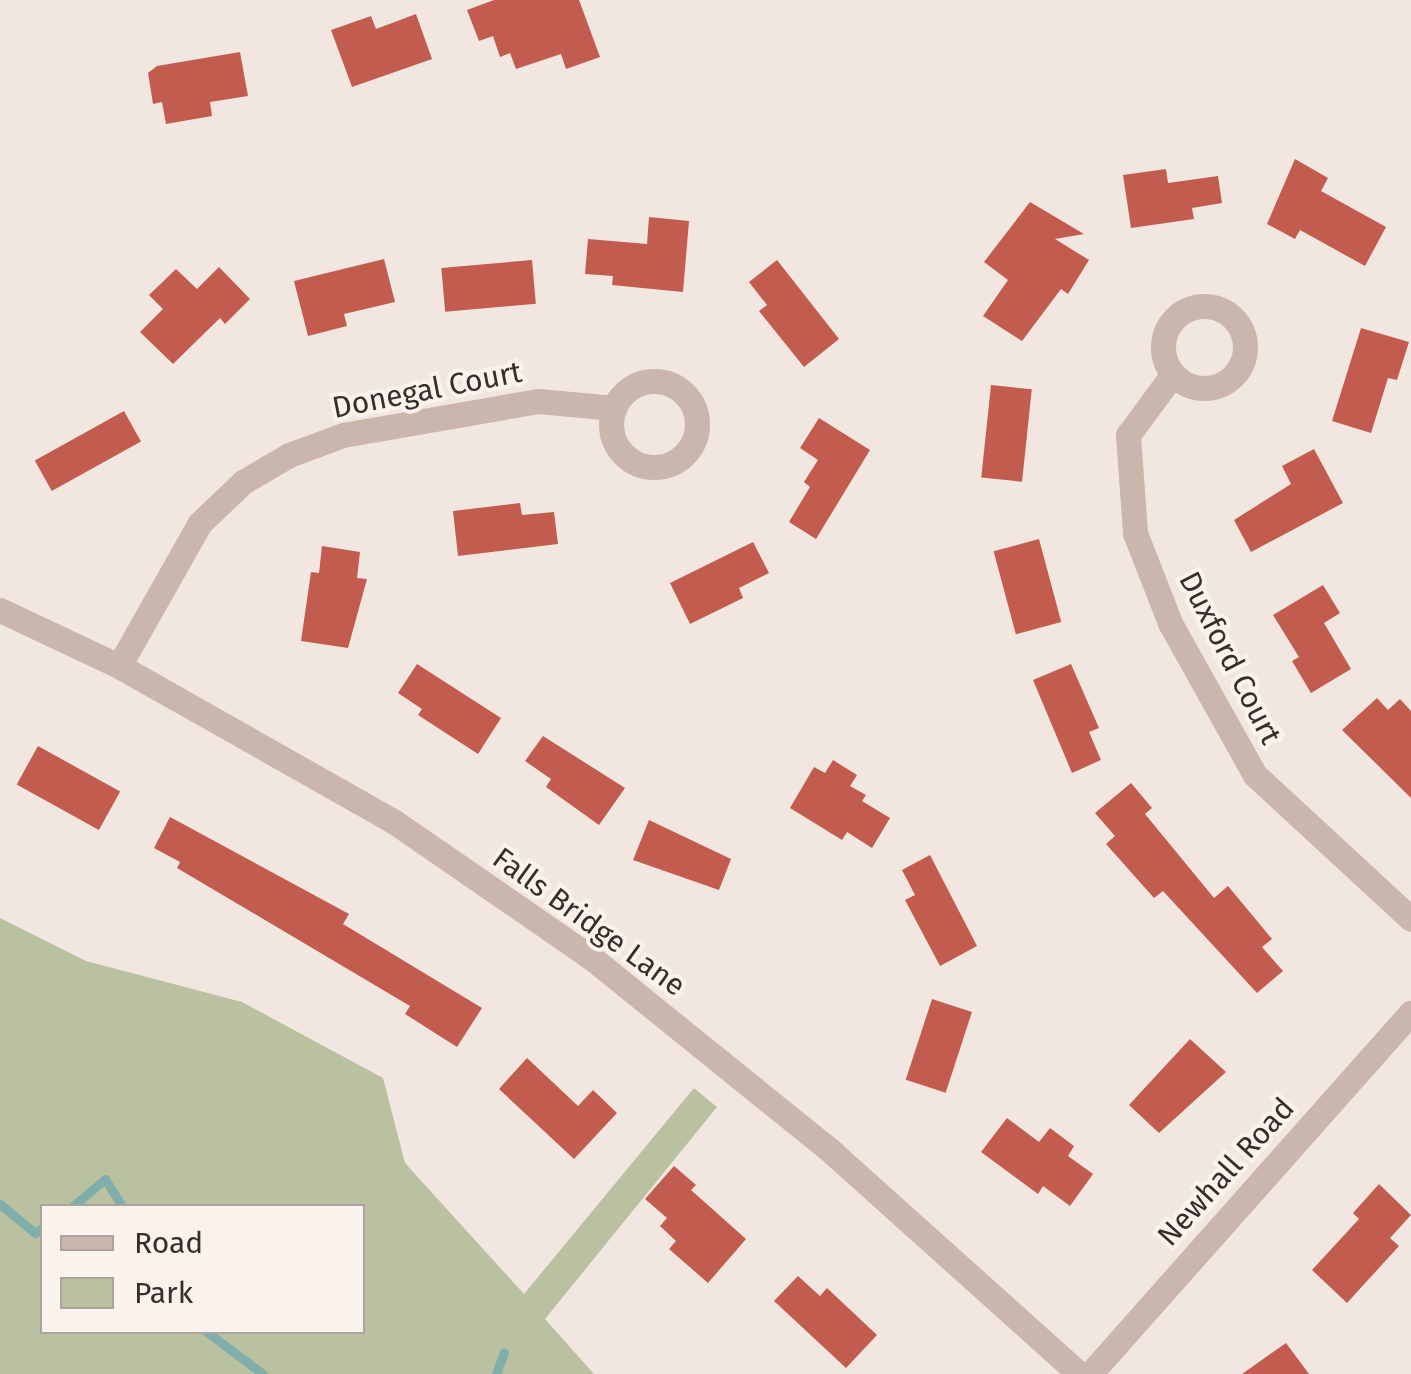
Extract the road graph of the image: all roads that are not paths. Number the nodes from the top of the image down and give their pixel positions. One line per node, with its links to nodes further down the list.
1 (1173, 374): 5 (street, Duxford Court)
2 (615, 408): 4 (street, Donegal Court)
3 (0, 610): 4 (street, Falls Bridge Lane)
4 (119, 666): 7 (street, Falls Bridge Lane)
5 (1411, 918)
6 (1411, 1013): 8 (street, Newhall Road)
7 (1079, 1374)
8 (1090, 1374)

